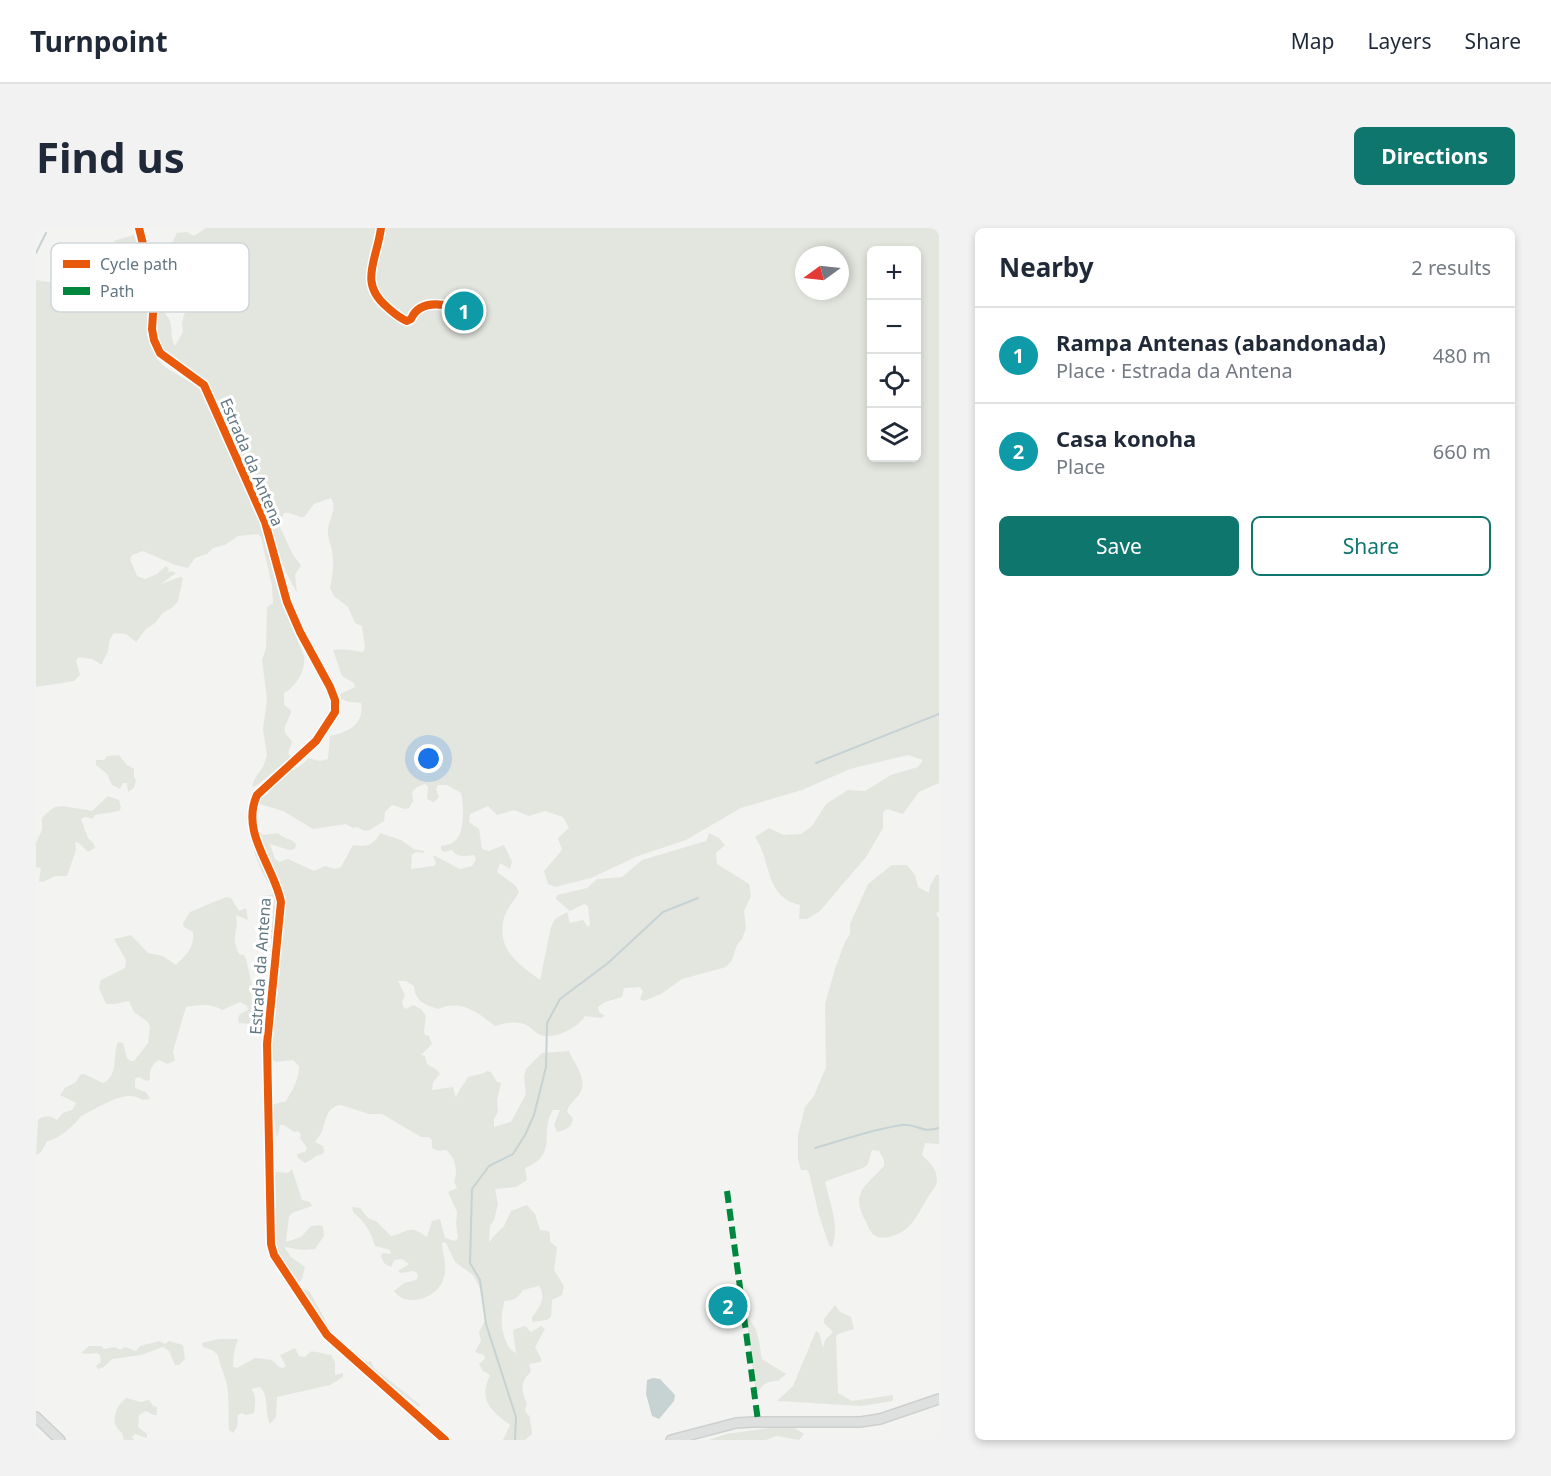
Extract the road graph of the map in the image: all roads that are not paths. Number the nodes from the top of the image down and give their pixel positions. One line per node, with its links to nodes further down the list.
1 (139, 228): 3 (street, Estrada da Antena)
2 (381, 228): 4 (street)
3 (143, 243)
4 (444, 305)
5 (153, 312): 9 (street, Estrada da Antena)
6 (939, 1399): 10 (main road)
7 (36, 1417): 8 (main road)
8 (60, 1440)
9 (445, 1440)
10 (671, 1440)

